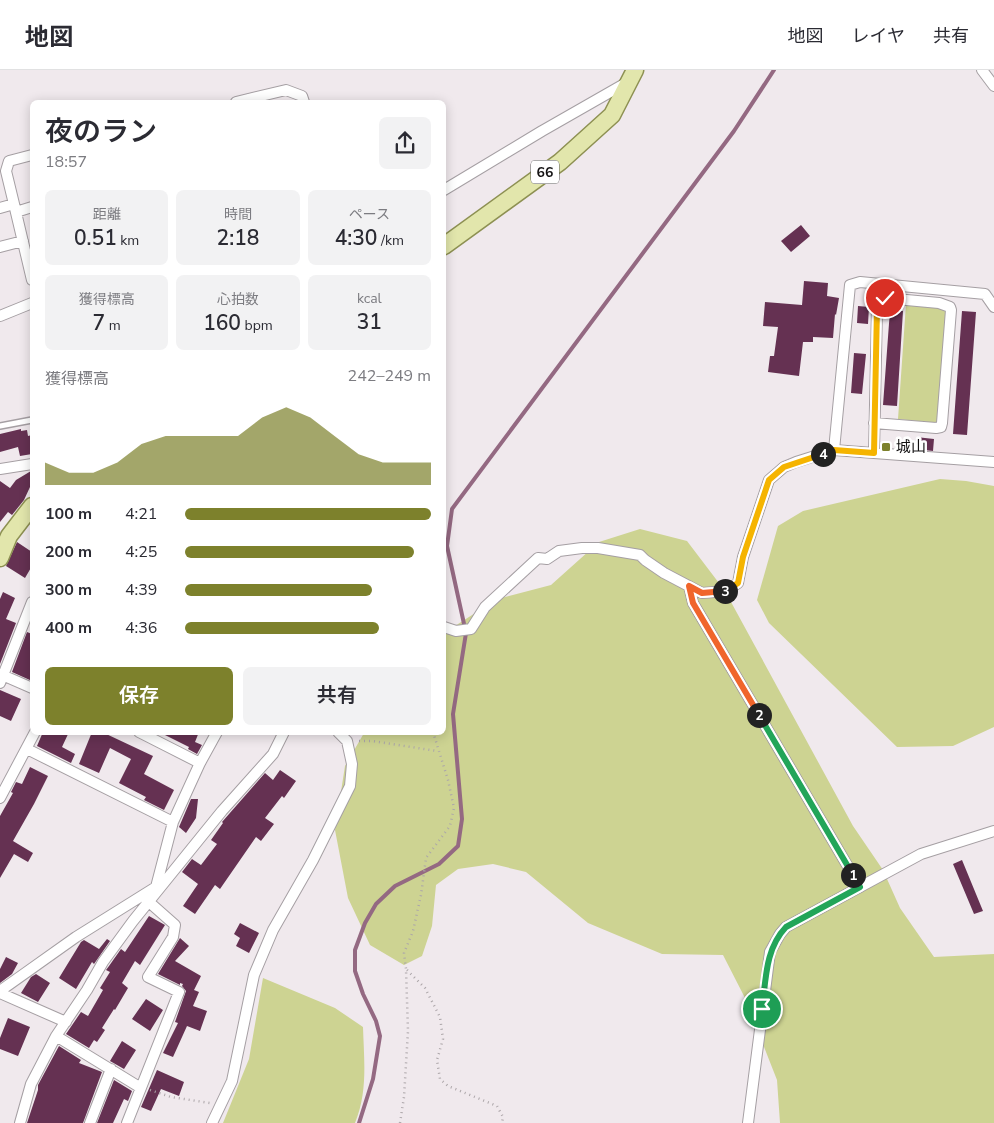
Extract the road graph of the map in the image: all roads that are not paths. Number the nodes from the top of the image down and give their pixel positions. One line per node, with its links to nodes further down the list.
1 (982, 70): 3 (street)
2 (632, 76): 8 (street); 13 (main road, 66)
3 (994, 86)
4 (244, 100): 5 (street)
5 (303, 100)
6 (30, 156): 7 (street)
7 (3, 172): 11 (street)
8 (446, 189)
9 (30, 207): 11 (street)
10 (0, 208): 11 (street)
11 (15, 208): 12 (street)
12 (23, 241): 14 (street); 15 (street)
13 (446, 245)
14 (0, 247)
15 (29, 254)
16 (30, 304): 18 (street)
17 (994, 307): 22 (street)
18 (0, 316)
19 (30, 420): 21 (lane)
20 (874, 423): 20 (street); 23 (street)
21 (0, 426)
22 (834, 450): 23 (street); 29 (street)
23 (874, 453): 24 (street)
24 (994, 462)
25 (30, 464): 26 (street)
26 (0, 469)
27 (30, 509): 28 (main road)
28 (0, 558)
29 (689, 586): 31 (street); 45 (street)
30 (30, 607): 32 (street)
31 (446, 628)
32 (1, 677): 33 (street)
33 (30, 687)
34 (34, 735): 39 (street)
35 (145, 735): 40 (street)
36 (215, 735): 40 (street)
37 (282, 735): 46 (street)
38 (341, 735): 55 (street)
39 (27, 750): 41 (street); 42 (street)
40 (200, 763): 42 (street)
41 (0, 798)
42 (173, 822): 44 (street)
43 (994, 831): 45 (street)
44 (156, 887): 46 (street); 47 (street)
45 (860, 887): 56 (street)
46 (149, 902): 48 (street); 51 (street)
47 (0, 992): 48 (street)
48 (66, 1022): 49 (street)
49 (56, 1036): 50 (street); 52 (street)
50 (111, 1069): 51 (street); 53 (street)
51 (141, 1088): 54 (street)
52 (20, 1123)
53 (90, 1123)
54 (127, 1123)
55 (212, 1123)
56 (748, 1123)

